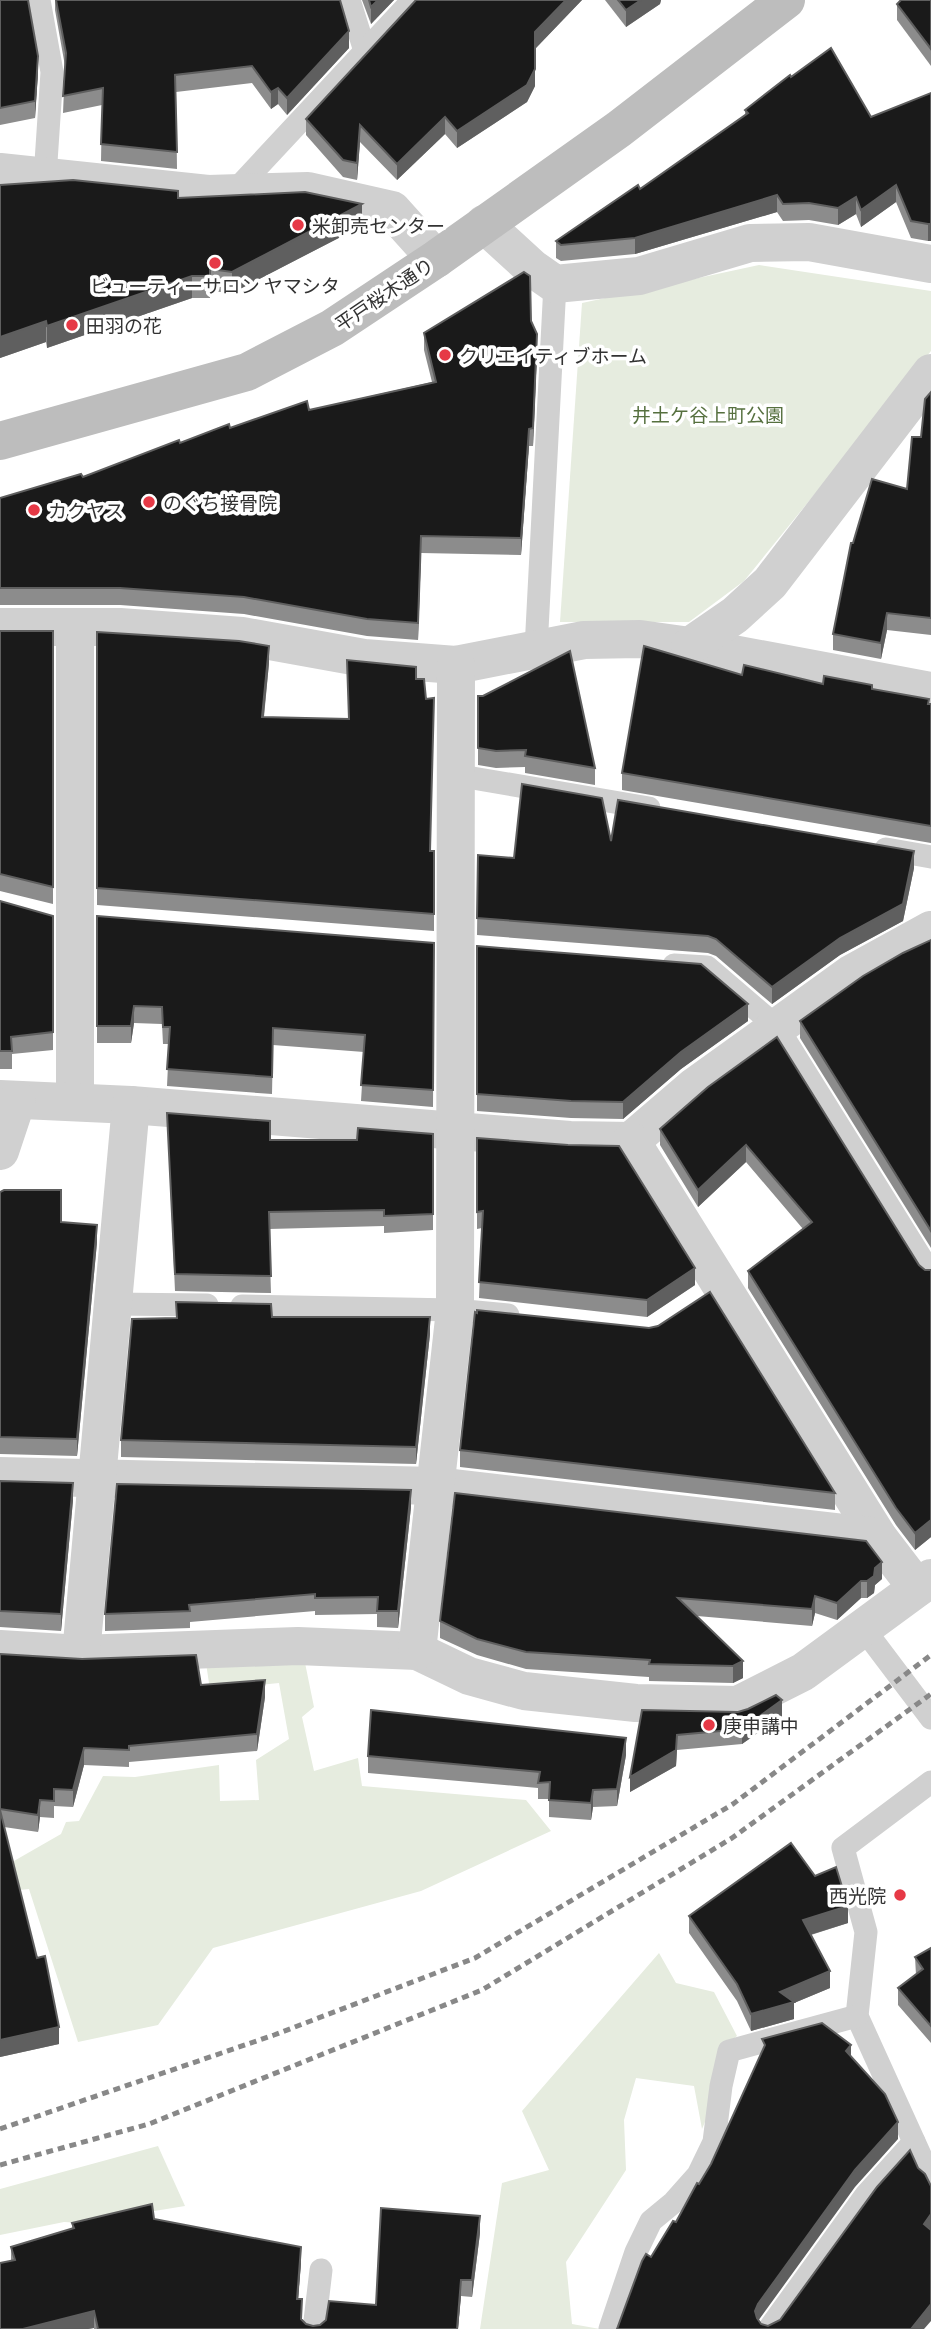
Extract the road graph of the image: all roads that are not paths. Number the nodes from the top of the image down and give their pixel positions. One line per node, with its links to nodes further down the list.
1 (39, 0): 7 (lane)
2 (349, 0): 5 (lane)
3 (414, 0): 5 (lane)
4 (786, 0): 9 (main road, 平戸桜木通り)
5 (365, 51): 8 (lane)
6 (0, 172): 7 (street)
7 (45, 177): 8 (street)
8 (233, 193): 10 (street)
9 (484, 225): 10 (main road, 平戸桜木通り); 12 (street)
10 (436, 259): 14 (main road, 平戸桜木通り)
11 (931, 264): 12 (street)
12 (555, 284): 18 (lane)
13 (931, 373): 17 (street)
14 (0, 441)
15 (0, 627): 16 (street)
16 (75, 627): 19 (street); 29 (street)
17 (690, 646): 18 (street); 20 (street)
18 (536, 649): 19 (street)
19 (456, 665): 21 (street)
20 (931, 691)
21 (455, 775): 22 (lane); 31 (street)
22 (672, 812)
23 (862, 844): 24 (lane)
24 (931, 857)
25 (931, 931): 27 (street)
26 (654, 963): 27 (lane)
27 (777, 1027): 32 (street); 34 (lane)
28 (9, 1099): 29 (street); 33 (street)
29 (75, 1102): 30 (street)
30 (131, 1105): 31 (street); 35 (street)
31 (455, 1131): 32 (street); 36 (street)
32 (631, 1141): 41 (street)
33 (0, 1151)
34 (931, 1274)
35 (112, 1304): 36 (lane); 39 (street)
36 (455, 1310): 37 (lane); 40 (street)
37 (533, 1318)
38 (0, 1476): 39 (street)
39 (97, 1477): 40 (street); 46 (street)
40 (435, 1486): 41 (street); 45 (street)
41 (878, 1537): 42 (street)
42 (924, 1583): 43 (street)
43 (863, 1628): 45 (street); 47 (lane)
44 (0, 1649): 46 (street)
45 (417, 1651): 46 (street)
46 (82, 1654)
47 (931, 1718)
48 (931, 1782): 49 (lane)
49 (857, 2015): 50 (lane); 54 (lane)
50 (914, 2143): 51 (lane); 55 (lane)
51 (931, 2179)
52 (321, 2270): 53 (lane)
53 (314, 2329)
54 (610, 2329)
55 (769, 2329)

